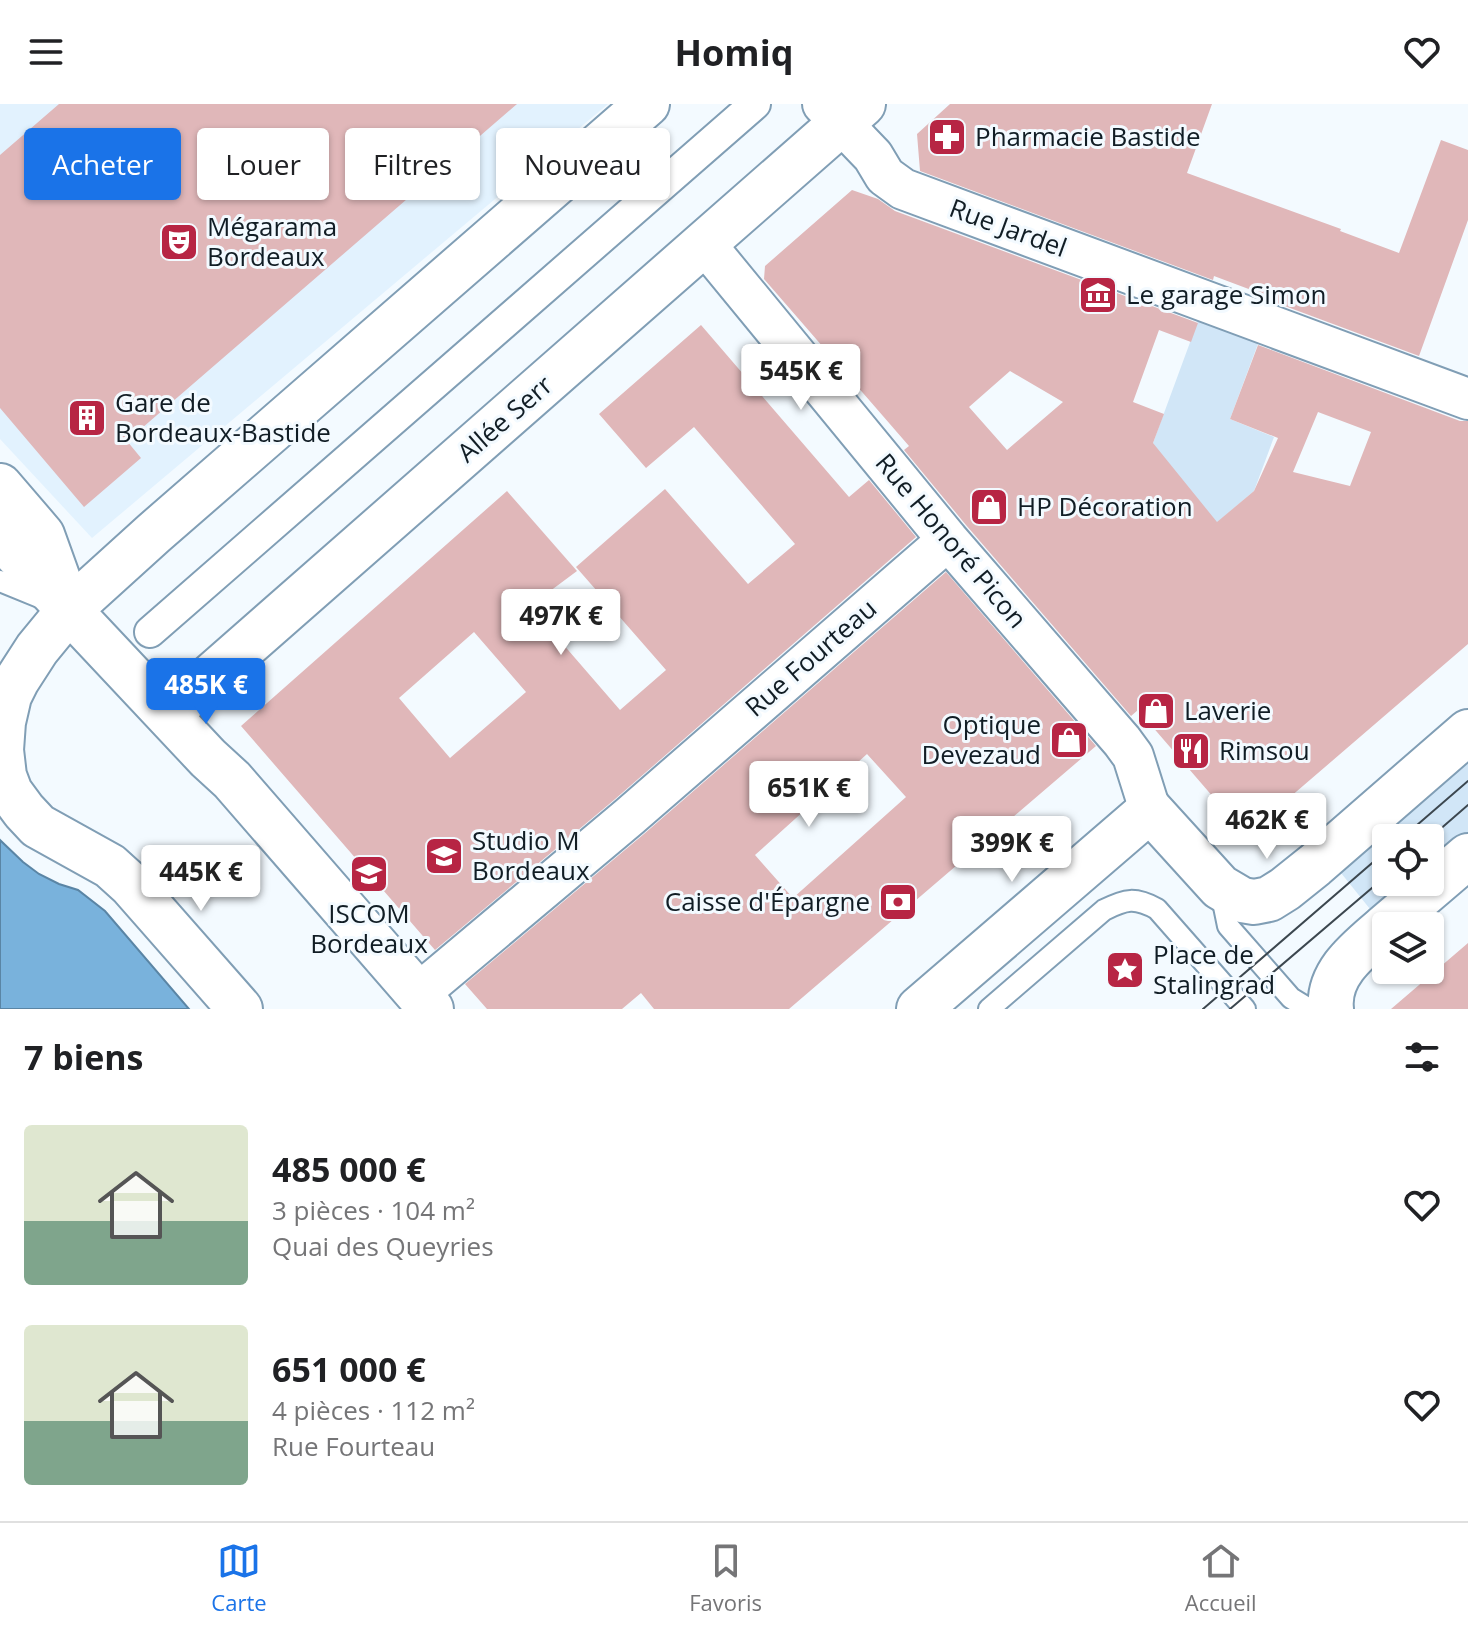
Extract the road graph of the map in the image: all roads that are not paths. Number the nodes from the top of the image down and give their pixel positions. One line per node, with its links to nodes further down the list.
1 (647, 104): 10 (street)
2 (755, 104): 11 (street)
3 (842, 110): 4 (street, Allée Serr); 5 (street, Rue Jardel)
4 (704, 243): 8 (street, Rue Honoré Picon); 12 (street, Allée Serr)
5 (1468, 399)
6 (0, 486): 10 (street)
7 (0, 536): 10 (street)
8 (948, 540): 14 (street, Rue Honoré Picon); 19 (street, Rue Fourteau)
9 (0, 581): 10 (lane)
10 (69, 610): 12 (street); 20 (street)
11 (150, 632)
12 (168, 714): 19 (street)
13 (1468, 732): 16 (street)
14 (1150, 810): 16 (street); 21 (street)
15 (1468, 856): 17 (street)
16 (1220, 887): 24 (lane)
17 (1402, 912)
18 (1372, 938): 25 (street)
19 (424, 1001)
20 (240, 1009)
21 (919, 1009)
22 (989, 1009): 23 (lane)
23 (1245, 1009)
24 (1309, 1009)
25 (1331, 1009)

